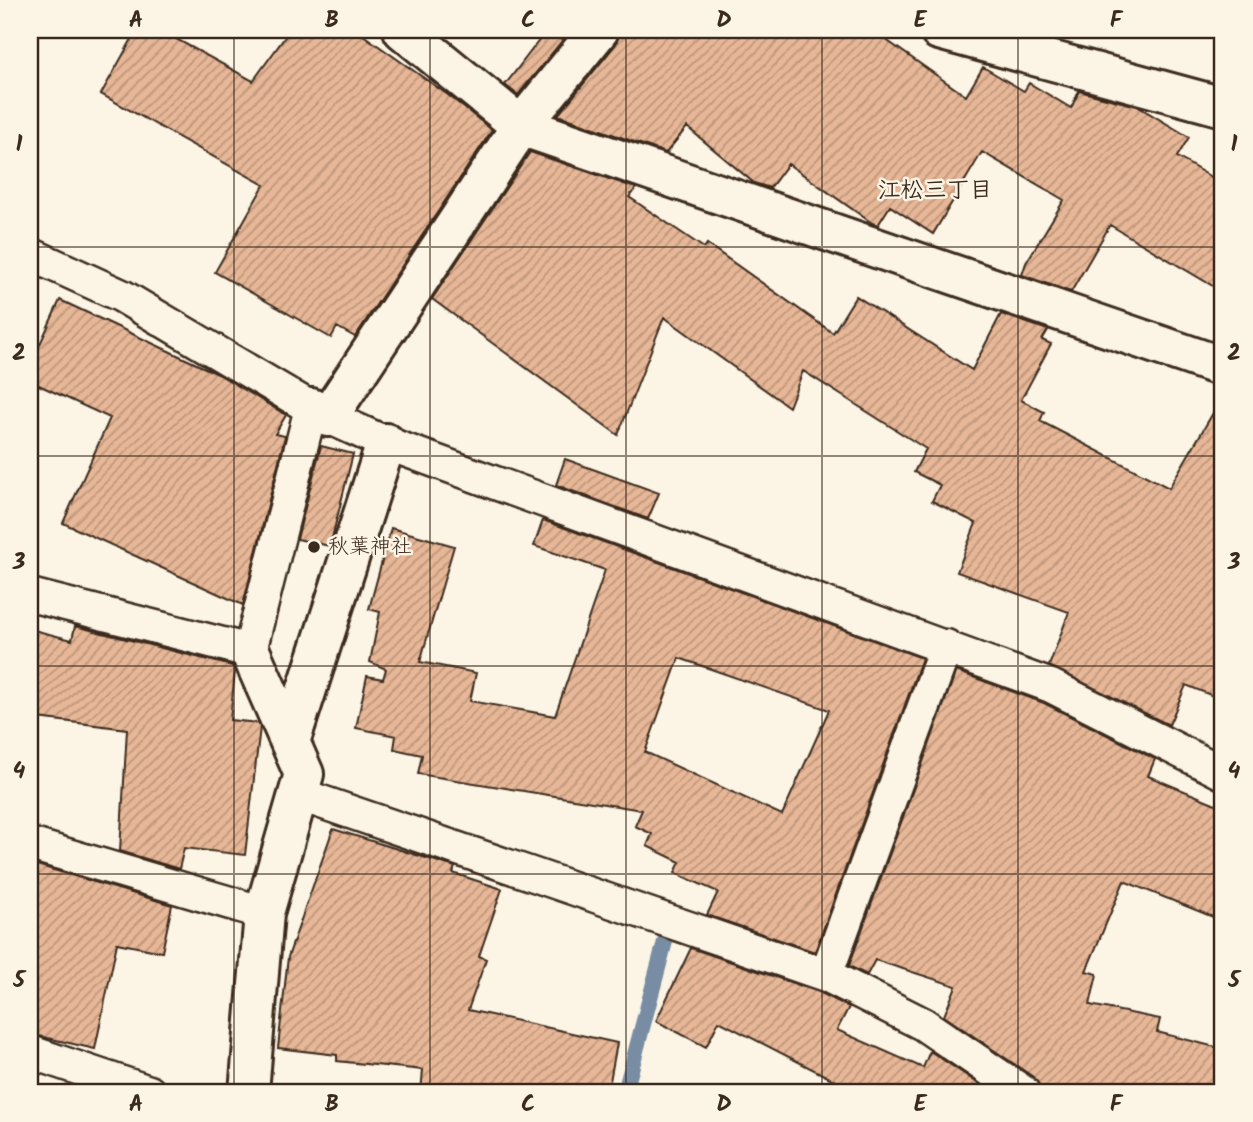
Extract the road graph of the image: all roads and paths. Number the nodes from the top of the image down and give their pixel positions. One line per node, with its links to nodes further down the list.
1 (403, 30): 5 (street)
2 (599, 30): 5 (street)
3 (939, 30): 4 (street)
4 (1223, 107)
5 (521, 126): 7 (street); 8 (street)
6 (31, 261): 8 (lane)
7 (1223, 367)
8 (320, 412): 9 (lane); 12 (lane)
9 (386, 443): 11 (lane); 13 (street)
10 (30, 596): 12 (lane)
11 (946, 646): 14 (lane); 18 (lane)
12 (250, 651): 13 (street)
13 (289, 742): 15 (street)
14 (1223, 773)
15 (298, 794): 17 (street); 18 (lane)
16 (30, 844): 17 (lane)
17 (264, 913): 21 (street)
18 (826, 975): 22 (lane)
19 (30, 1052): 20 (lane)
20 (149, 1092)
21 (249, 1092)
22 (1023, 1092)

